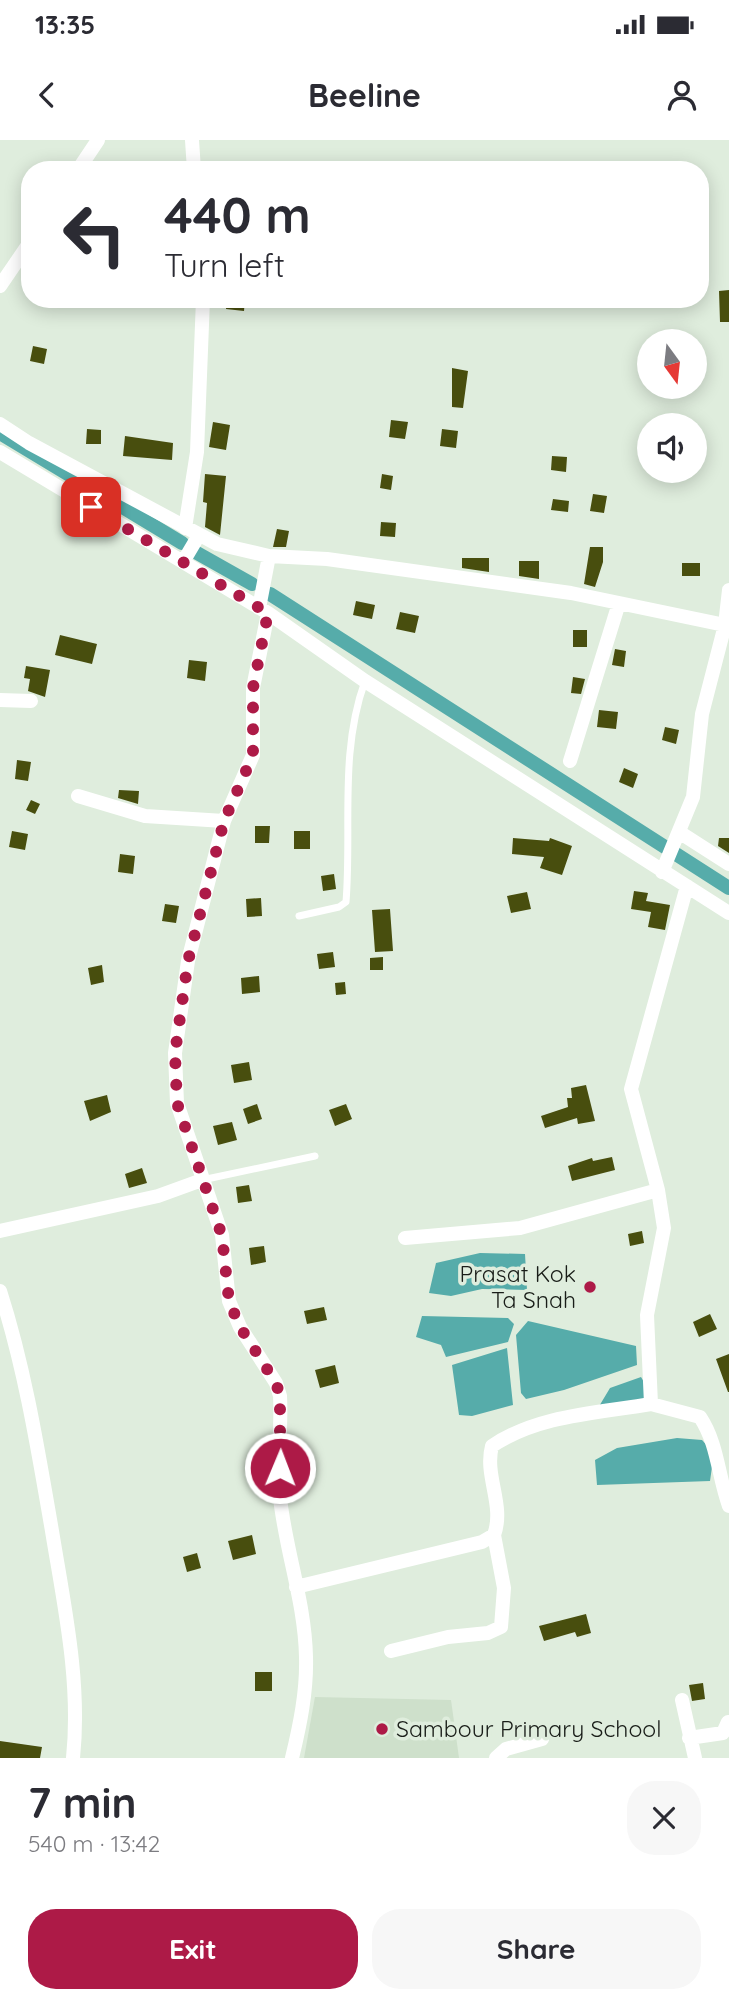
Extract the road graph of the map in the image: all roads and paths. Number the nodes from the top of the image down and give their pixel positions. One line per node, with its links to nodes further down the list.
1 (98, 140): 3 (street)
2 (192, 140): 4 (street)
3 (84, 161)
4 (193, 161)
5 (21, 255): 6 (street)
6 (0, 286)
7 (203, 308): 10 (street)
8 (0, 424): 10 (street)
9 (0, 452): 12 (street)
10 (192, 531): 11 (street); 12 (street)
11 (269, 555): 14 (street); 15 (street)
12 (183, 562): 15 (street)
13 (729, 590): 16 (street)
14 (620, 603): 16 (street); 20 (street)
15 (264, 611): 17 (street); 22 (street)
16 (727, 626): 23 (street)
17 (365, 681): 25 (street); 28 (lane)
18 (0, 700): 19 (street)
19 (31, 701)
20 (570, 761)
21 (78, 796): 22 (street)
22 (224, 821): 30 (street)
23 (679, 832): 24 (street); 25 (street)
24 (729, 864)
25 (662, 872): 26 (street)
26 (687, 886): 27 (street); 31 (street)
27 (729, 913)
28 (299, 916)
29 (315, 1156): 30 (lane)
30 (202, 1180): 32 (street); 38 (street)
31 (658, 1190): 33 (street); 35 (street)
32 (0, 1231)
33 (405, 1238)
34 (0, 1291): 44 (street)
35 (651, 1404): 36 (street); 37 (street)
36 (729, 1506)
37 (494, 1535): 38 (street); 39 (street)
38 (296, 1587): 45 (street)
39 (391, 1651)
40 (682, 1700): 42 (street)
41 (729, 1722): 42 (street)
42 (689, 1738): 47 (street)
43 (542, 1739): 46 (street)
44 (73, 1758)
45 (292, 1758)
46 (496, 1758)
47 (695, 1758)

